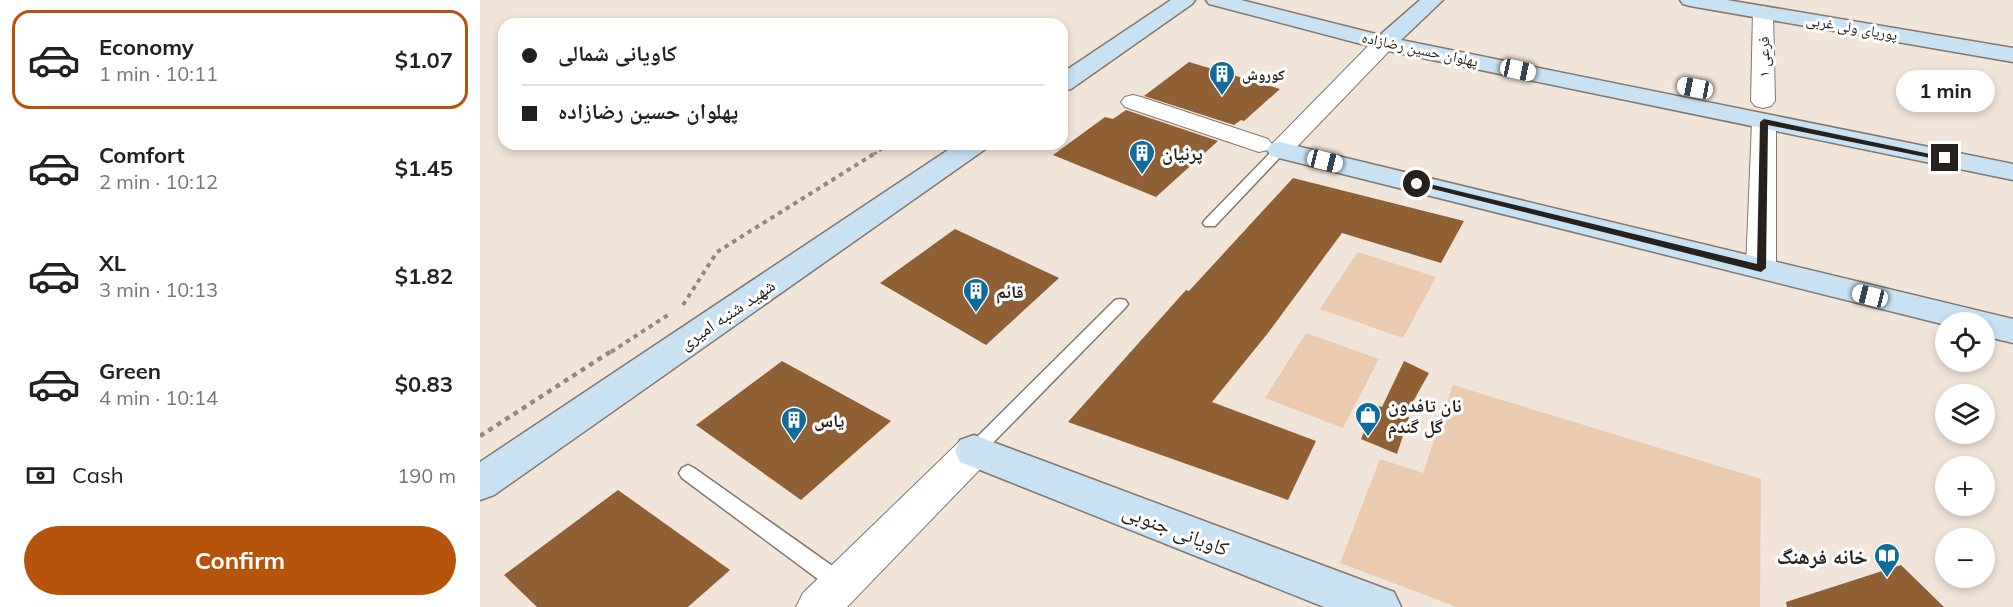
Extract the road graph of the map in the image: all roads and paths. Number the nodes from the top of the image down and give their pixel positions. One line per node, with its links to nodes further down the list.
1 (1185, 0): 9 (street)
2 (1216, 0): 7 (street, پهلوان حسین رضازاده)
3 (1278, 0): 7 (street, پهلوان حسین رضازاده)
4 (1433, 0): 7 (street)
5 (1690, 0): 6 (street, پوریای ولی غربی)
6 (1763, 12): 8 (street, پوریای ولی غربی); 11 (street, فرعی ۱)
7 (1391, 37): 11 (street, پهلوان حسین رضازاده); 12 (street)
8 (2013, 55)
9 (1068, 80)
10 (1133, 102): 12 (street)
11 (1764, 111): 15 (street, پهلوان حسین رضازاده); 16 (street, پهلوان حسین رضازاده); 18 (street, فرعی ۱)
12 (1269, 147): 17 (lane); 18 (street)
13 (880, 150): 20 (path)
14 (966, 150): 26 (street, شهید شنبه امیری)
15 (2013, 150)
16 (2013, 172)
17 (1210, 223)
18 (1761, 268): 21 (street)
19 (1120, 304): 24 (lane)
20 (683, 305)
21 (1939, 312)
22 (1995, 327): 23 (street)
23 (2013, 331)
24 (974, 451): 27 (street); 28 (street, کاویانی جنوبی)
25 (688, 473): 27 (lane)
26 (480, 483)
27 (829, 596)
28 (1372, 606)

